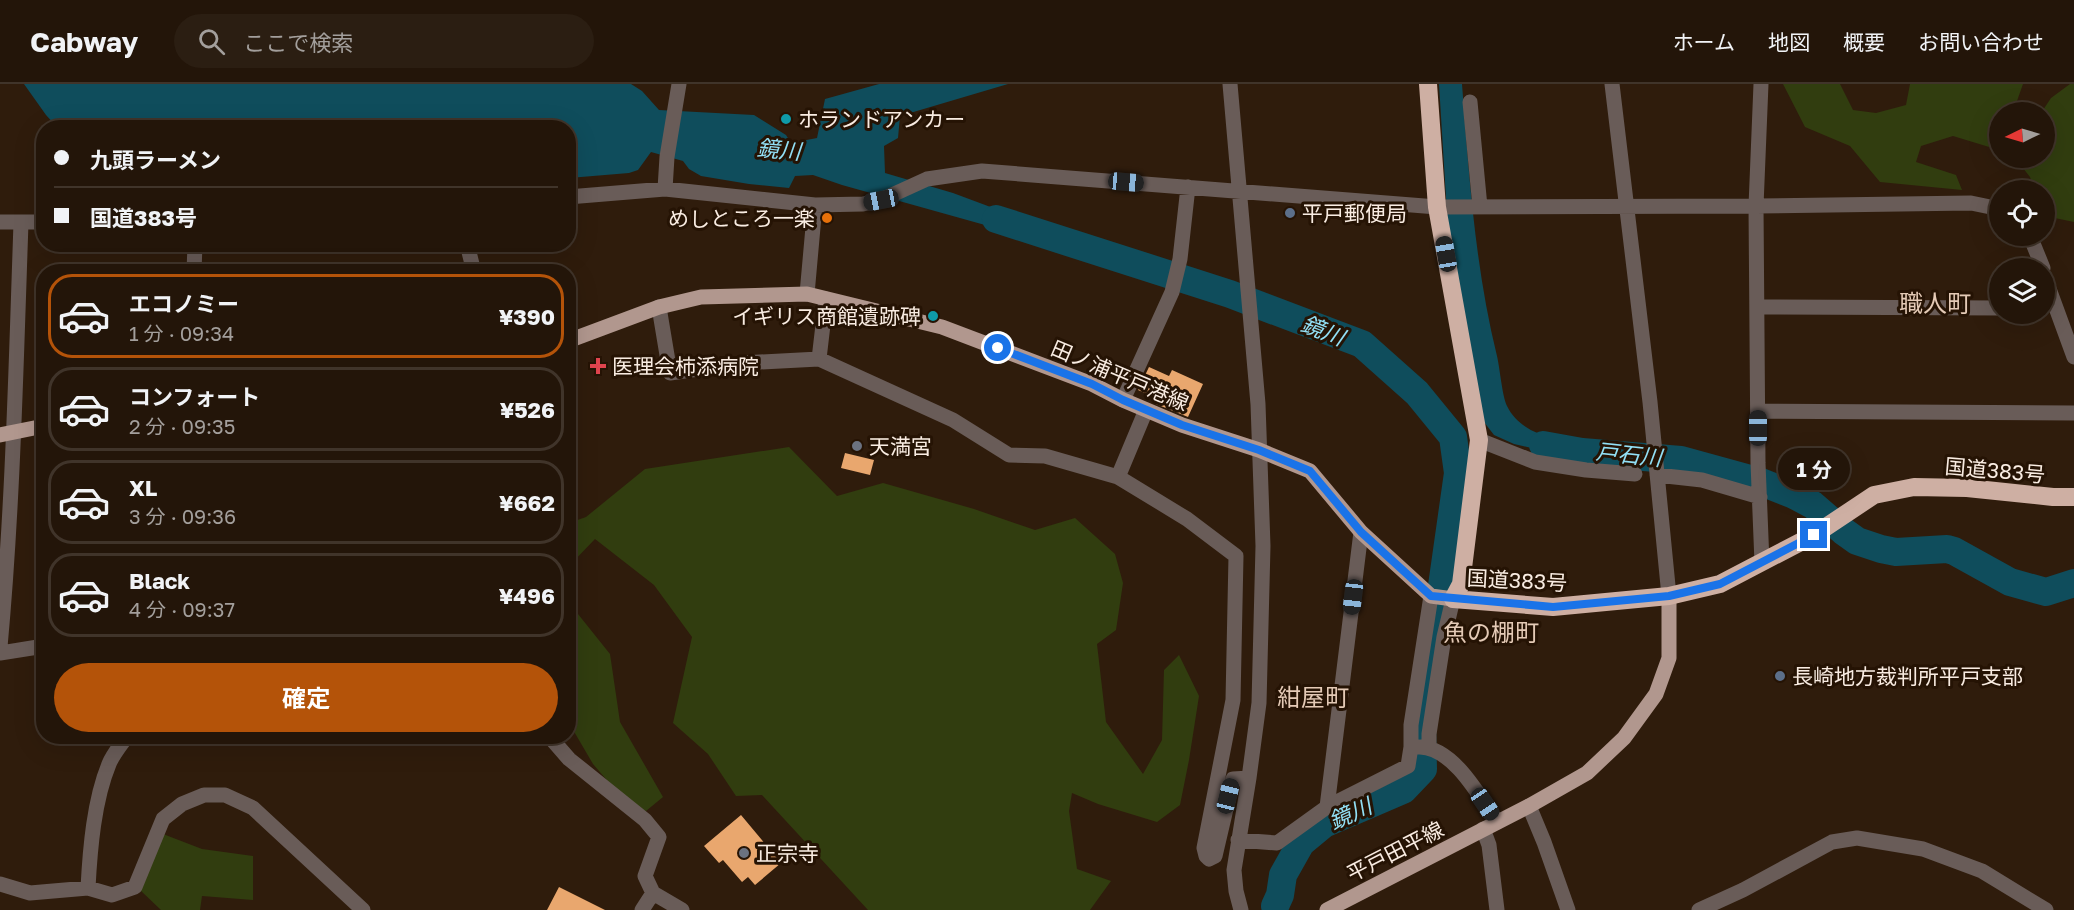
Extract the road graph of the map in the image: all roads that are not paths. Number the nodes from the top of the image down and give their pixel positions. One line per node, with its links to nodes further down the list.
1 (1230, 84): 9 (street)
2 (1428, 84): 15 (highway, 国道383号)
3 (1612, 84): 12 (street)
4 (1761, 84): 13 (street)
5 (679, 88): 8 (street)
6 (1470, 102): 16 (street)
7 (1188, 188): 9 (street); 11 (street); 29 (street)
8 (665, 189): 10 (street); 11 (street)
9 (1240, 190): 15 (street); 36 (street)
10 (576, 196)
11 (815, 205): 20 (street)
12 (1626, 206): 13 (street); 16 (street); 38 (street)
13 (1756, 206): 14 (street); 23 (street)
14 (1989, 206)
15 (1437, 207): 16 (street); 35 (highway, 国道383号)
16 (1477, 207)
17 (0, 222): 19 (street)
18 (36, 222): 19 (street)
19 (21, 223): 34 (street)
20 (807, 294): 21 (main road, 田ノ浦平戸港線); 22 (main road, 田ノ浦平戸港線)
21 (826, 298): 28 (street); 29 (main road, 田ノ浦平戸港線)
22 (659, 307): 26 (main road, 田ノ浦平戸港線); 28 (street)
23 (1758, 307): 24 (street); 31 (street)
24 (1989, 308)
25 (2055, 319): 27 (street)
26 (576, 338)
27 (2074, 357)
28 (819, 359): 39 (street)
29 (1123, 400): 30 (main road, 田ノ浦平戸港線)
30 (1146, 410): 36 (main road, 田ノ浦平戸港線); 39 (street)
31 (1758, 411): 32 (street); 40 (street)
32 (2074, 413)
33 (36, 428): 34 (main road)
34 (7, 434): 46 (street)
35 (1479, 440): 37 (street); 45 (highway, 国道383号)
36 (1259, 450): 42 (main road, 田ノ浦平戸港線); 52 (street)
37 (1635, 474)
38 (1657, 475): 40 (street); 44 (street)
39 (1118, 477): 52 (street)
40 (1760, 496): 43 (street)
41 (2074, 497): 43 (highway, 国道383号)
42 (1361, 532): 45 (main road, 田ノ浦平戸港線); 54 (street)
43 (1762, 563): 44 (highway, 国道383号)
44 (1669, 596): 45 (highway, 国道383号); 53 (main road, 平戸田平線)
45 (1442, 598): 51 (street); 51 (street)
46 (0, 646)
47 (36, 647): 48 (street)
48 (0, 653)
49 (121, 744): 58 (street)
50 (556, 744): 59 (street)
51 (1418, 747): 54 (street); 55 (street)
52 (1249, 778): 56 (street)
53 (1529, 806): 55 (main road, 平戸田平線); 66 (street)
54 (1328, 807): 56 (street)
55 (1490, 826): 64 (main road, 平戸田平線); 65 (street)
56 (1238, 840): 63 (street)
57 (0, 884): 58 (street)
58 (88, 888): 60 (street)
59 (653, 893): 61 (street); 62 (street)
60 (363, 910)
61 (642, 910)
62 (682, 910)
63 (1241, 910)
64 (1327, 910)
65 (1497, 910)
66 (1568, 910)
67 (1699, 910): 68 (street)
68 (2046, 910)

